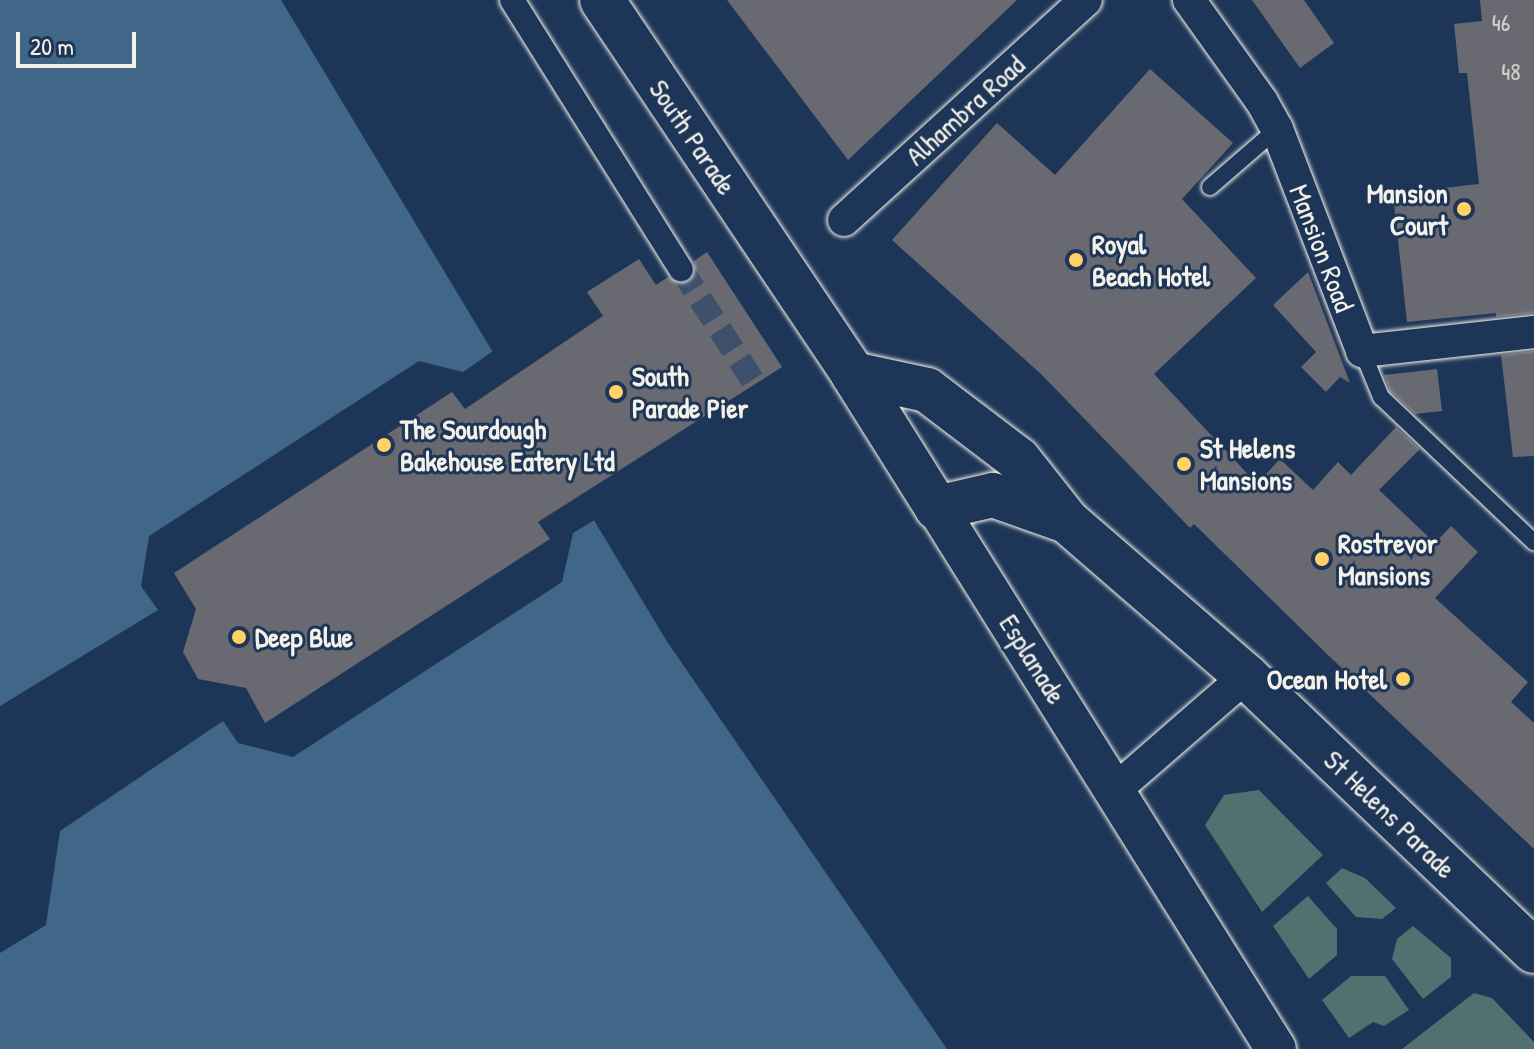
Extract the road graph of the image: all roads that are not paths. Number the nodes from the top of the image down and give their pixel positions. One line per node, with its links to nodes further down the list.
1 (512, 0): 8 (street)
2 (602, 0): 9 (main road, South Parade)
3 (1086, 0): 7 (street, Alhambra Road)
4 (1189, 0): 5 (street, Mansion Road)
5 (1277, 129): 6 (lane); 11 (street, Mansion Road)
6 (1210, 187)
7 (844, 220)
8 (681, 269)
9 (784, 273): 12 (main road, Esplanade)
10 (1534, 332): 11 (street)
11 (1362, 351): 15 (lane)
12 (853, 374): 13 (main road, Esplanade); 14 (main road, St Helens Parade)
13 (937, 508): 14 (main road, St Helens Parade); 17 (street, Esplanade)
14 (1067, 521): 16 (main road, St Helens Parade)
15 (1534, 542)
16 (1246, 676): 17 (street); 18 (main road, St Helens Parade)
17 (1115, 790): 19 (street, Esplanade)
18 (1534, 951)
19 (1276, 1049)

